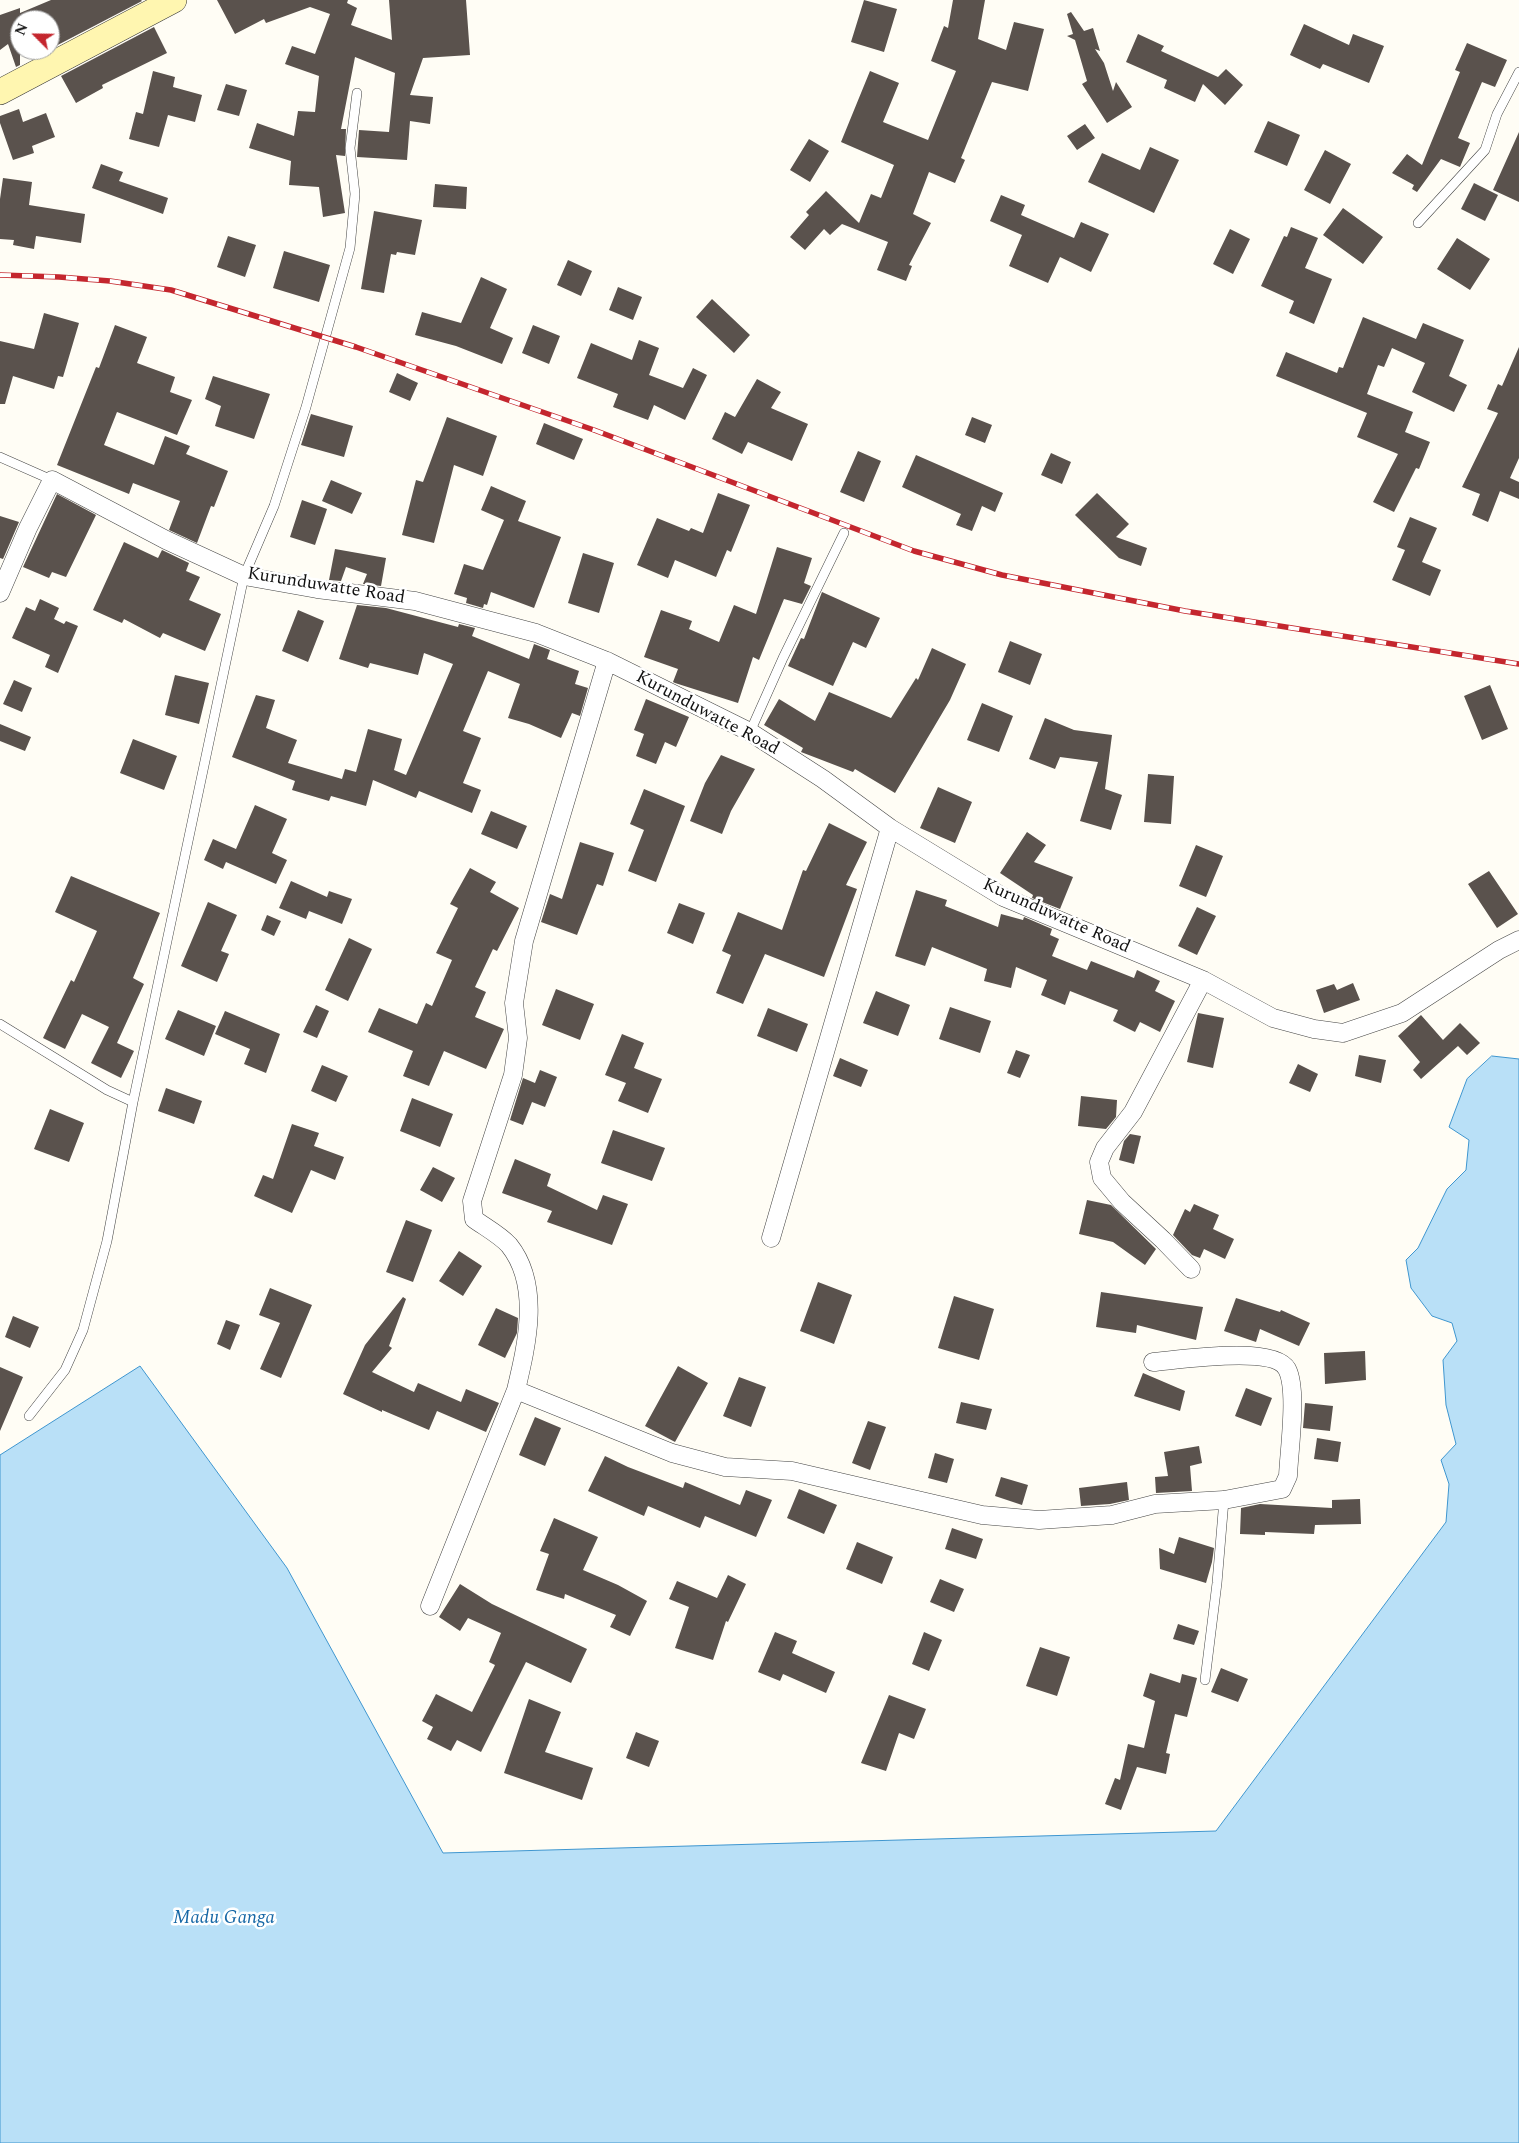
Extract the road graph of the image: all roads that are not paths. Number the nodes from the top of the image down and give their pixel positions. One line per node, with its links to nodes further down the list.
1 (174, 0): 3 (street)
2 (1519, 72): 5 (lane)
3 (0, 92)
4 (357, 93): 9 (lane)
5 (1418, 223)
6 (0, 457): 7 (lane)
7 (52, 480): 9 (street, Kurunduwatte Road); 10 (street)
8 (844, 533): 12 (lane)
9 (244, 576): 11 (street, Kurunduwatte Road); 17 (lane)
10 (0, 593)
11 (607, 661): 12 (street, Kurunduwatte Road); 21 (street)
12 (750, 732): 13 (street, Kurunduwatte Road)
13 (890, 828): 15 (street, Kurunduwatte Road); 18 (street)
14 (1519, 940): 15 (street, Kurunduwatte Road)
15 (1203, 980): 19 (street)
16 (0, 1024): 17 (lane)
17 (133, 1102): 22 (lane)
18 (771, 1238)
19 (1191, 1269)
20 (1153, 1362): 23 (street)
21 (516, 1390): 23 (street); 24 (street)
22 (29, 1416)
23 (1224, 1500): 25 (lane)
24 (430, 1606)
25 (1205, 1680)

